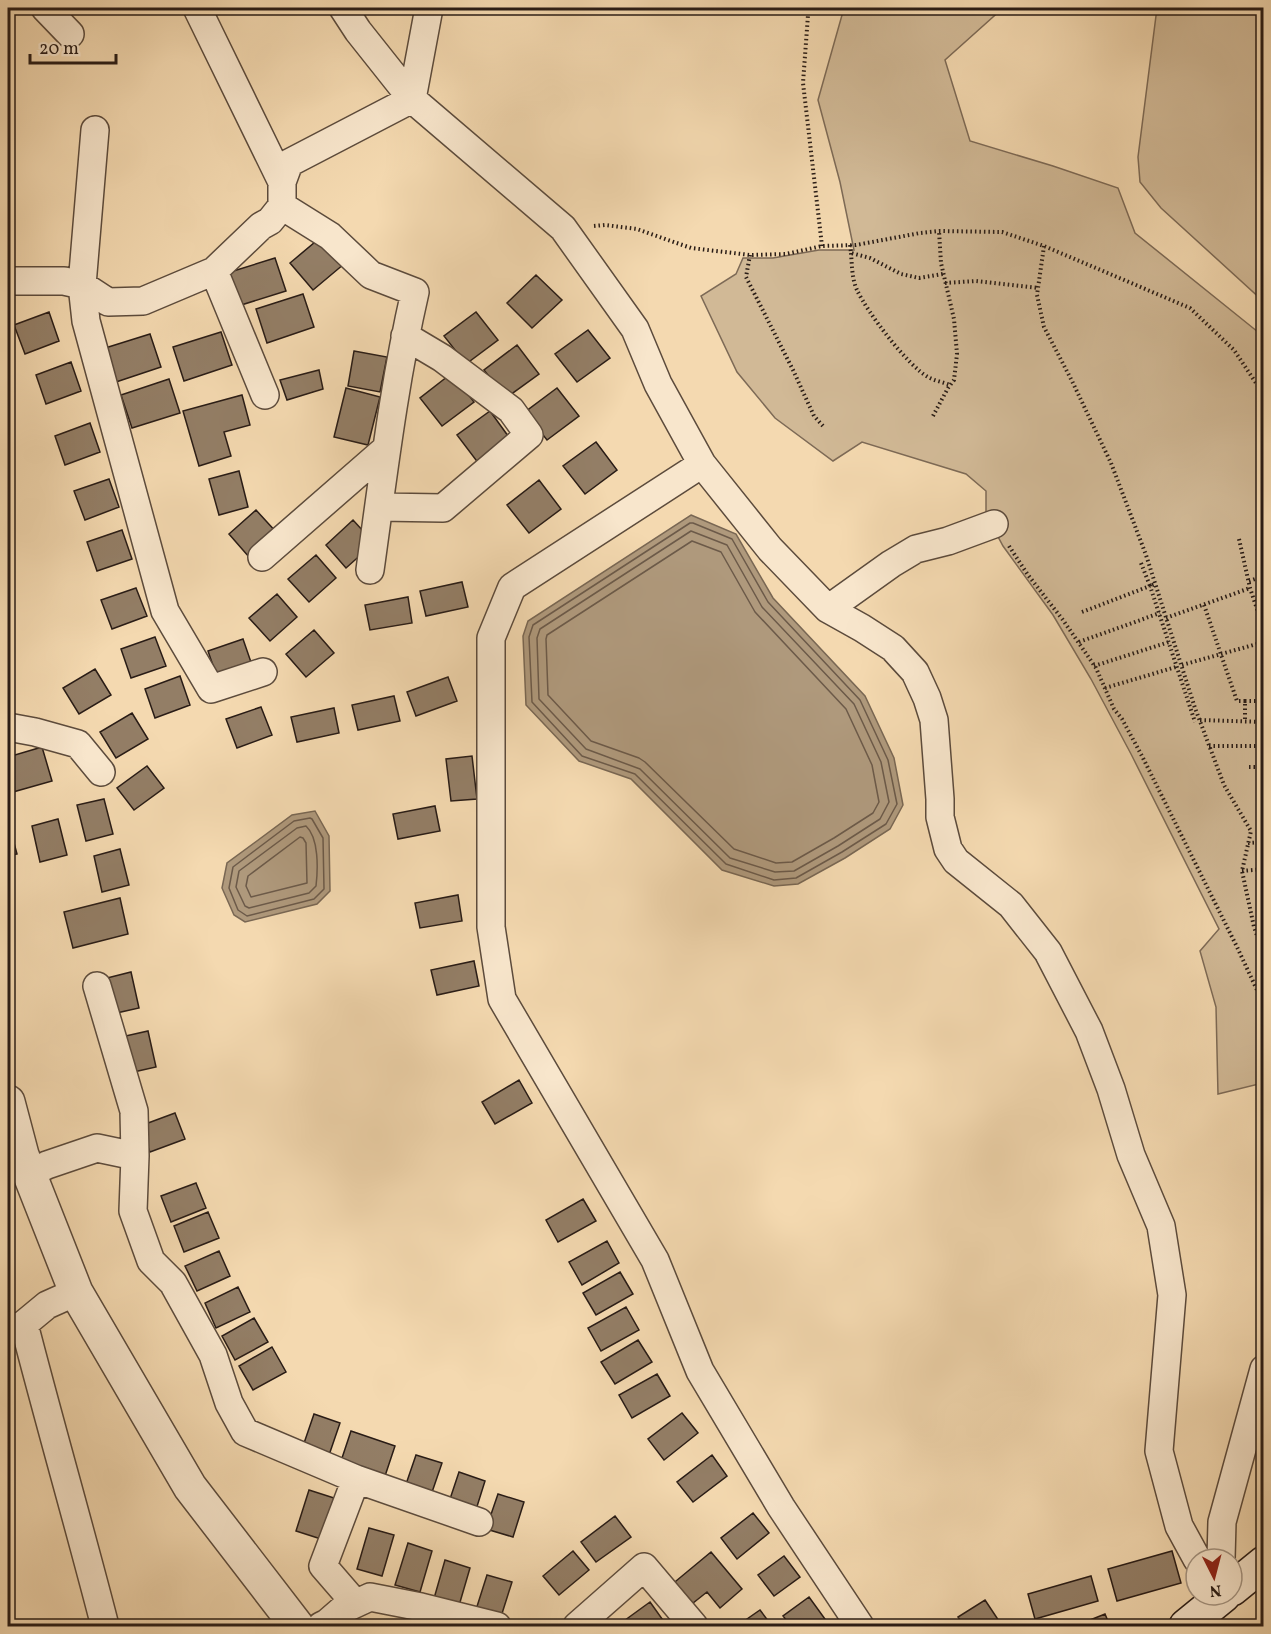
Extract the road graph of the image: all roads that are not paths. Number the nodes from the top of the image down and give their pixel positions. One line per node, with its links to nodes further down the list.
1 (45, 8): 5 (street)
2 (197, 8): 8 (street)
3 (344, 8): 6 (street)
4 (429, 8): 6 (street)
5 (70, 34)
6 (412, 99): 8 (street); 15 (street)
7 (95, 130): 11 (street)
8 (282, 194): 9 (street); 12 (street)
9 (214, 271): 11 (street); 13 (street)
10 (8, 280): 11 (street)
11 (82, 285): 21 (street)
12 (405, 336): 14 (street); 16 (street)
13 (265, 395)
14 (387, 448): 16 (street); 18 (street)
15 (702, 464): 20 (street); 45 (street)
16 (379, 507): 19 (street)
17 (994, 524): 20 (street)
18 (262, 557)
19 (370, 570)
20 (828, 609): 33 (street)
21 (264, 672)
22 (8, 727): 23 (street)
23 (101, 772)
24 (98, 986): 26 (street)
25 (8, 1102): 27 (street)
26 (135, 1156): 27 (street); 31 (street)
27 (20, 1163): 28 (street)
28 (76, 1292): 29 (street); 40 (street)
29 (16, 1328): 39 (street)
30 (1263, 1370): 34 (street)
31 (356, 1479): 32 (street); 37 (street)
32 (479, 1522)
33 (1190, 1547)
34 (1221, 1547)
35 (1263, 1563): 36 (street)
36 (1244, 1578)
37 (356, 1604): 41 (street); 42 (street)
38 (1208, 1607): 46 (street)
39 (105, 1626)
40 (297, 1626)
41 (321, 1626)
42 (497, 1626)
43 (577, 1626): 44 (street)
44 (694, 1626)
45 (860, 1626)
46 (1186, 1626)

